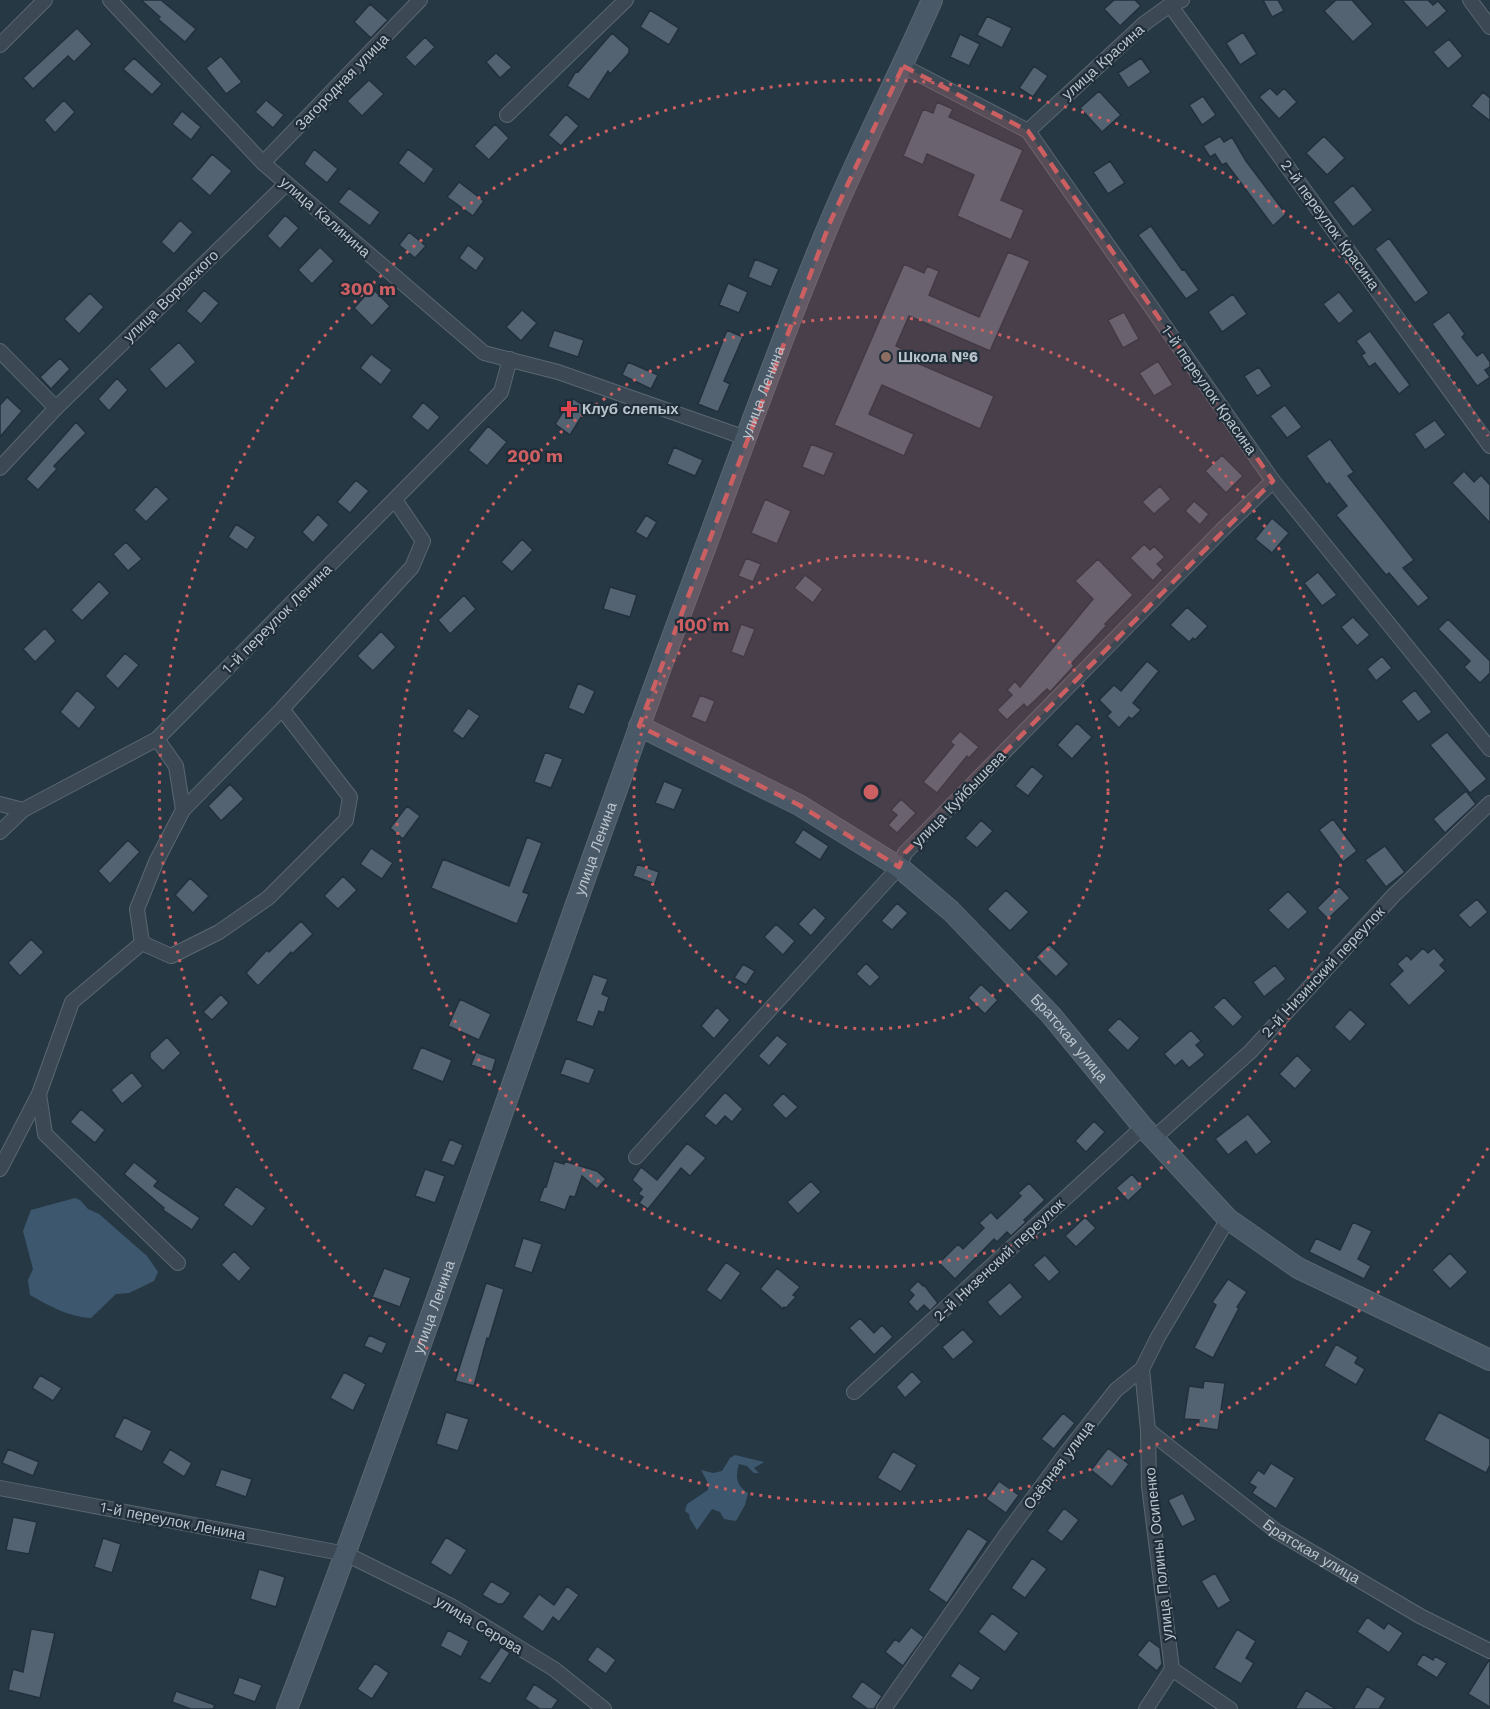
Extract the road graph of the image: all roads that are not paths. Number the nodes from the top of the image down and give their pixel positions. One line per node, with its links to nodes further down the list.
1 (45, 0): 9 (street)
2 (110, 0): 13 (street, улица Калинина)
3 (420, 0): 13 (street, Загородная улица)
4 (626, 0): 11 (street)
5 (932, 0): 10 (main road, улица Ленина)
6 (1470, 0): 8 (street)
7 (1176, 3): 12 (street, улица Красина); 19 (street, 2-й переулок Красина)
8 (1490, 27)
9 (0, 45)
10 (903, 66): 12 (street, 1-й переулок Красина); 18 (main road, улица Ленина)
11 (507, 115)
12 (1028, 131): 21 (street, 1-й переулок Красина)
13 (263, 163): 14 (street, улица Калинина)
14 (286, 184): 16 (street, улица Калинина); 17 (street, улица Воровского)
15 (0, 351): 17 (street)
16 (510, 359): 18 (street, улица Калинина); 22 (street, 1-й переулок Ленина)
17 (56, 408): 20 (street, улица Воровского)
18 (746, 438): 24 (main road, улица Ленина)
19 (1490, 446)
20 (0, 468)
21 (1273, 481): 26 (street, 1-й переулок Красина); 32 (street, улица Куйбышева)
22 (395, 500): 23 (street); 25 (street, 1-й переулок Ленина)
23 (282, 710): 30 (street); 33 (street)
24 (639, 726): 32 (main road, Братская улица); 45 (main road, улица Ленина)
25 (158, 739): 29 (street, 1-й переулок Ленина); 30 (street)
26 (1490, 749)
27 (1490, 803): 35 (street, 2-й Низинский переулок)
28 (0, 804): 29 (street)
29 (23, 810): 31 (street, 1-й переулок Ленина)
30 (183, 810): 33 (street)
31 (0, 832)
32 (899, 867): 35 (main road, Братская улица); 36 (street, улица Куйбышева)
33 (142, 943): 34 (street)
34 (39, 1094): 37 (street); 39 (street)
35 (1149, 1132): 38 (main road, Братская улица); 42 (street, 2-й Низенский переулок)
36 (636, 1156)
37 (0, 1169)
38 (1228, 1219): 40 (main road, Братская улица); 41 (street, Озёрная улица)
39 (178, 1263)
40 (1490, 1360)
41 (1142, 1369): 43 (street, улица Полины Осипенко); 50 (street, Озёрная улица)
42 (854, 1392)
43 (1148, 1430): 46 (street, Братская улица); 47 (street, улица Полины Осипенко)
44 (0, 1488): 45 (street, 1-й переулок Ленина)
45 (346, 1554): 48 (main road, улица Ленина); 49 (street, улица Серова)
46 (1490, 1651)
47 (1172, 1669): 51 (street); 52 (street)
48 (287, 1709)
49 (604, 1709)
50 (884, 1709)
51 (1146, 1709)
52 (1230, 1709)

